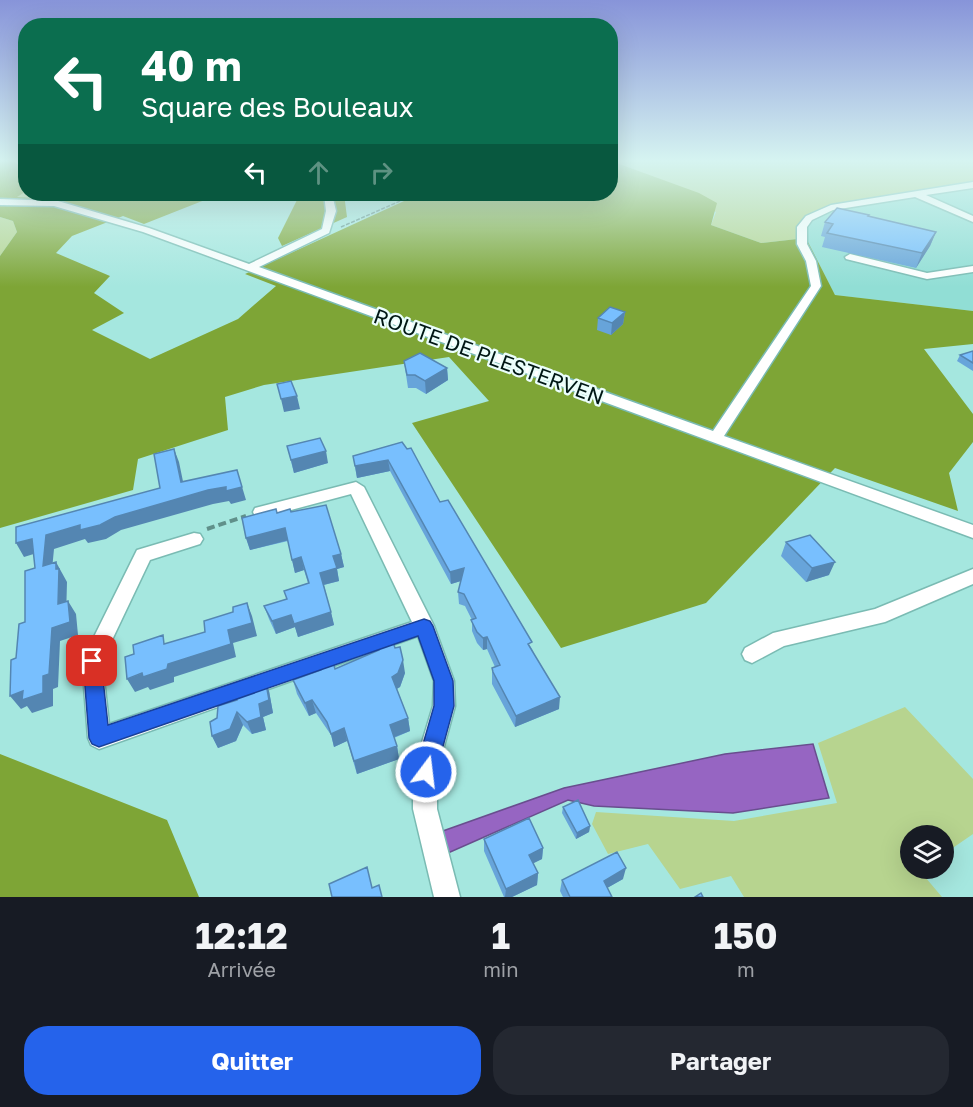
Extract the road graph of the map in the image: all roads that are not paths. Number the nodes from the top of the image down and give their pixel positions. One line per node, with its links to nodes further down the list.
1 (47, 203): 7 (street, ROUTE DE PLESTERVEN)
2 (330, 203): 7 (street)
3 (862, 203): 9 (street)
4 (936, 203): 5 (street)
5 (973, 219)
6 (850, 257): 8 (street)
7 (249, 268): 9 (street, ROUTE DE PLESTERVEN)
8 (973, 268)
9 (715, 439): 11 (street, ROUTE DE PLESTERVEN)
10 (261, 512): 14 (street)
11 (973, 532)
12 (194, 539): 14 (street)
13 (973, 576): 15 (street)
14 (424, 626): 16 (street)
15 (752, 654)
16 (447, 897)

